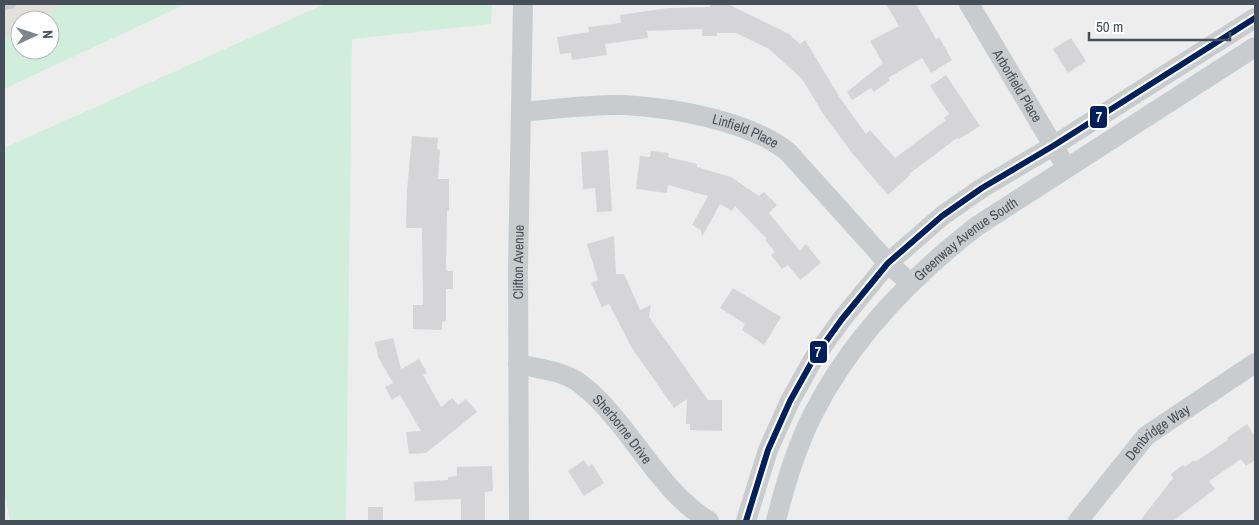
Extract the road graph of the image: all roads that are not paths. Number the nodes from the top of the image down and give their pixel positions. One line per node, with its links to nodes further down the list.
1 (11, 4): 4 (lane)
2 (523, 4): 7 (street, Clifton Avenue)
3 (969, 4): 8 (street, Arborfield Place)
4 (4, 5)
5 (1255, 18): 8 (street, Greenway Avenue South)
6 (1255, 47): 9 (street, Greenway Avenue South)
7 (521, 112): 10 (street, Linfield Place); 13 (street, Clifton Avenue)
8 (1053, 146): 9 (street, Arborfield Place); 10 (street, Greenway Avenue South)
9 (1066, 167): 11 (street, Greenway Avenue South)
10 (888, 263): 11 (street, Linfield Place); 16 (street, Greenway Avenue South)
11 (910, 283): 17 (street, Greenway Avenue South)
12 (1255, 363): 18 (street, Denbridge Way)
13 (518, 364): 14 (street, Clifton Avenue); 15 (street, Sherborne Drive)
14 (519, 521)
15 (709, 521)
16 (746, 521)
17 (776, 521)
18 (1078, 521)

